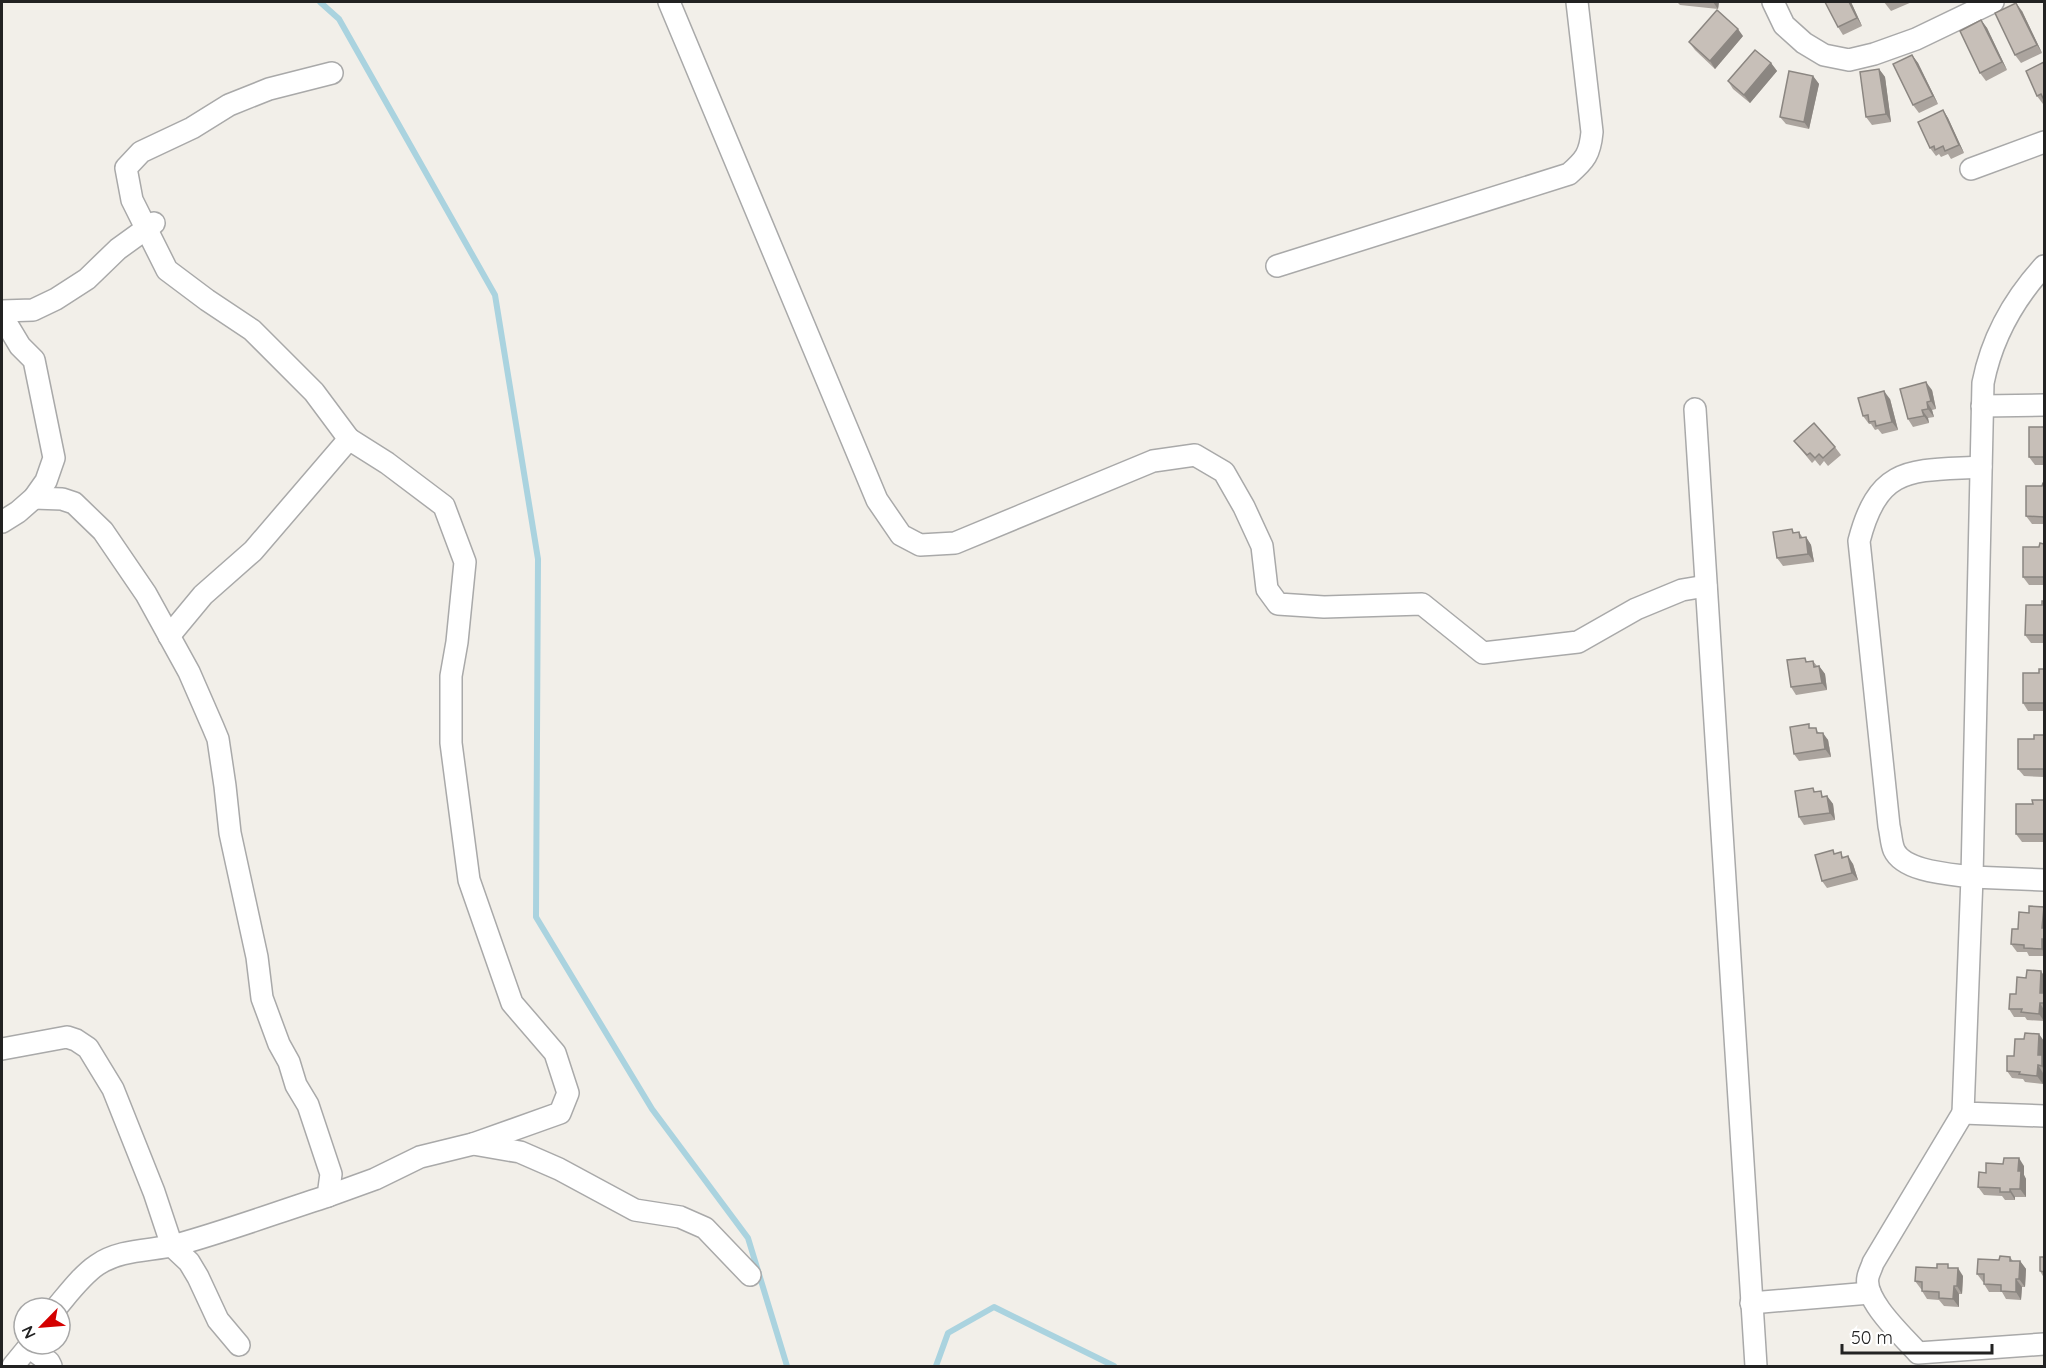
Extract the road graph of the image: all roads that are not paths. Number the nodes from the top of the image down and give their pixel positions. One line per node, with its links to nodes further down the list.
1 (669, 2): 21 (street)
2 (1577, 2): 9 (street)
3 (1773, 2): 4 (street)
4 (1985, 3)
5 (332, 73): 8 (street)
6 (2044, 142): 7 (street)
7 (1971, 169)
8 (150, 226): 11 (street); 15 (street)
9 (1277, 266)
10 (2044, 266): 13 (street)
11 (2, 313): 16 (street)
12 (2044, 405): 13 (street)
13 (1982, 406): 17 (street)
14 (1695, 409): 21 (street)
15 (349, 440): 22 (street); 28 (street)
16 (52, 464): 18 (street); 19 (street)
17 (1981, 467): 23 (street); 23 (street)
18 (34, 498): 19 (street); 20 (street)
19 (74, 503): 22 (street)
20 (2, 522)
21 (1707, 586): 34 (street)
22 (169, 636): 29 (street)
23 (1972, 877): 24 (street); 26 (street)
24 (2044, 880)
25 (2, 1049): 30 (street)
26 (1963, 1113): 27 (street); 32 (street)
27 (2044, 1116)
28 (473, 1144): 29 (street); 31 (street)
29 (328, 1196): 30 (street)
30 (172, 1246): 33 (street); 36 (street)
31 (750, 1275)
32 (1870, 1293): 34 (street); 37 (street)
33 (67, 1296)
34 (1751, 1303): 38 (street)
35 (2044, 1344): 37 (street)
36 (238, 1345)
37 (1916, 1360)
38 (1756, 1366)

